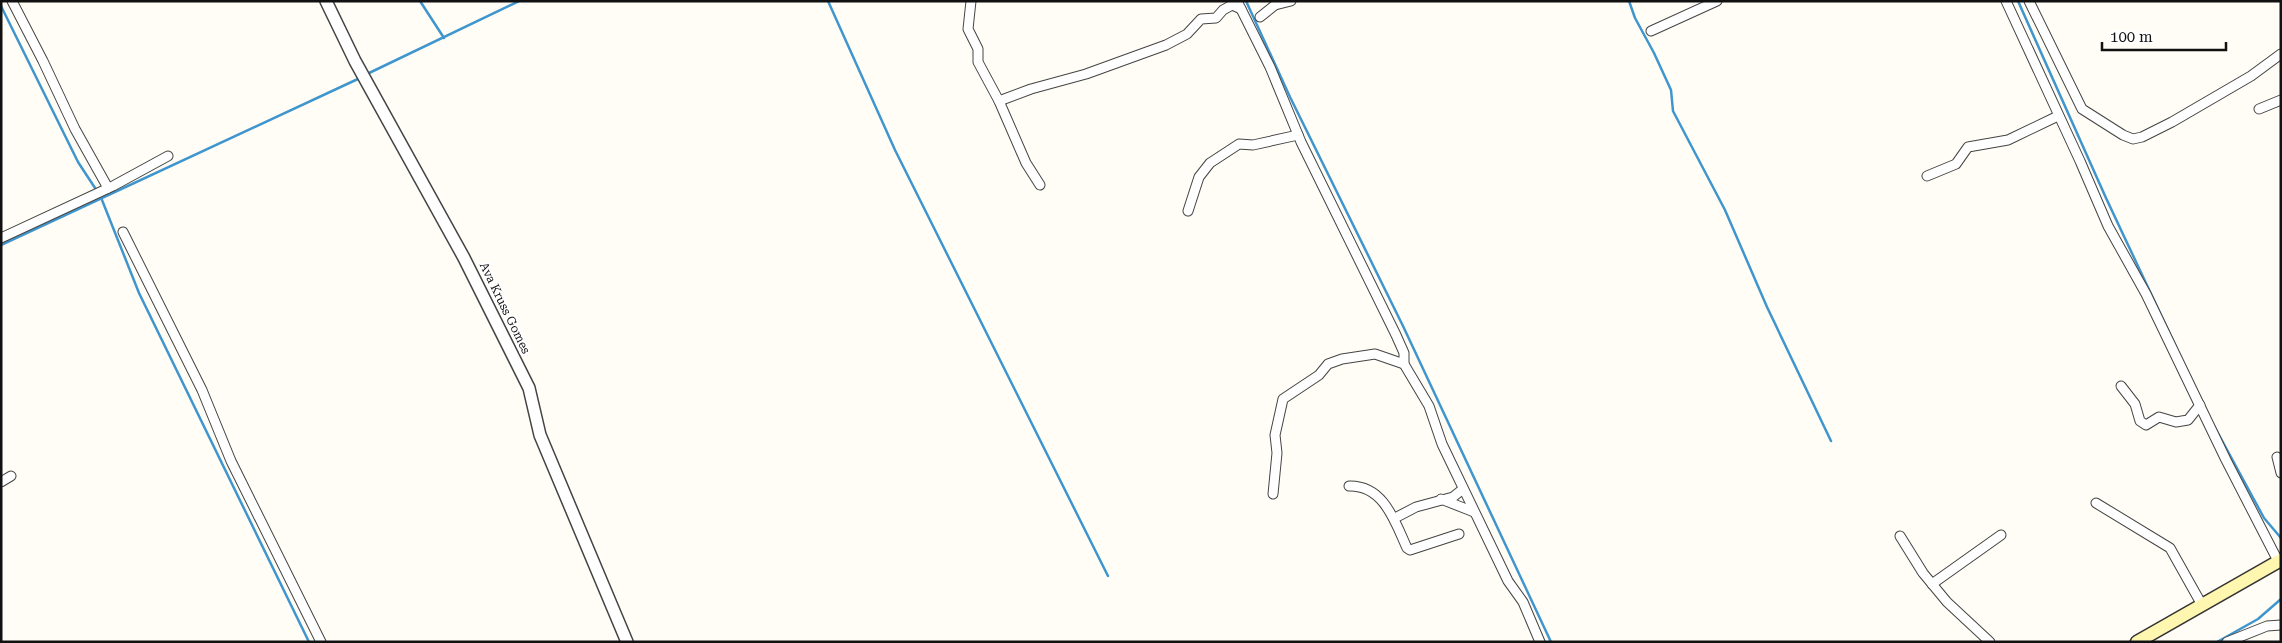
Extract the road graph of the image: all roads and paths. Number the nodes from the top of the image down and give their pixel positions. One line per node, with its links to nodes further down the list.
1 (12, 1): 20 (street)
2 (326, 1): 46 (street, Ava Kruss Gomes)
3 (971, 1): 13 (street)
4 (1291, 1): 9 (street)
5 (1717, 1): 10 (street)
6 (2006, 1): 15 (street)
7 (2029, 1): 11 (street)
8 (1239, 5): 13 (street); 16 (street)
9 (1260, 17)
10 (1651, 31)
11 (2281, 54)
12 (2281, 100): 14 (street)
13 (999, 102): 19 (street)
14 (2259, 108)
15 (2058, 116): 18 (street); 26 (street)
16 (1298, 135): 21 (street); 24 (street)
17 (168, 156): 20 (street)
18 (1926, 176)
19 (1040, 185)
20 (108, 188): 23 (street)
21 (1188, 211)
22 (123, 232): 45 (street)
23 (1, 238)
24 (1404, 364): 32 (street); 33 (street)
25 (2120, 386): 26 (street)
26 (2200, 405): 41 (street)
27 (2277, 457): 28 (street)
28 (2281, 473)
29 (11, 476): 30 (street)
30 (1, 482)
31 (1349, 486): 37 (street)
32 (1463, 489): 34 (street); 36 (street)
33 (1273, 494)
34 (1441, 499): 36 (street); 37 (street)
35 (2096, 502): 43 (street)
36 (1474, 512): 47 (street)
37 (1394, 518): 38 (street)
38 (1458, 534)
39 (2001, 535): 42 (street)
40 (1900, 536): 42 (street)
41 (2279, 560): 43 (main road)
42 (1932, 584): 48 (street)
43 (2202, 604): 49 (main road)
44 (2281, 625): 50 (street)
45 (321, 642)
46 (627, 642)
47 (1540, 642)
48 (1990, 642)
49 (2138, 642)
50 (2226, 642)

